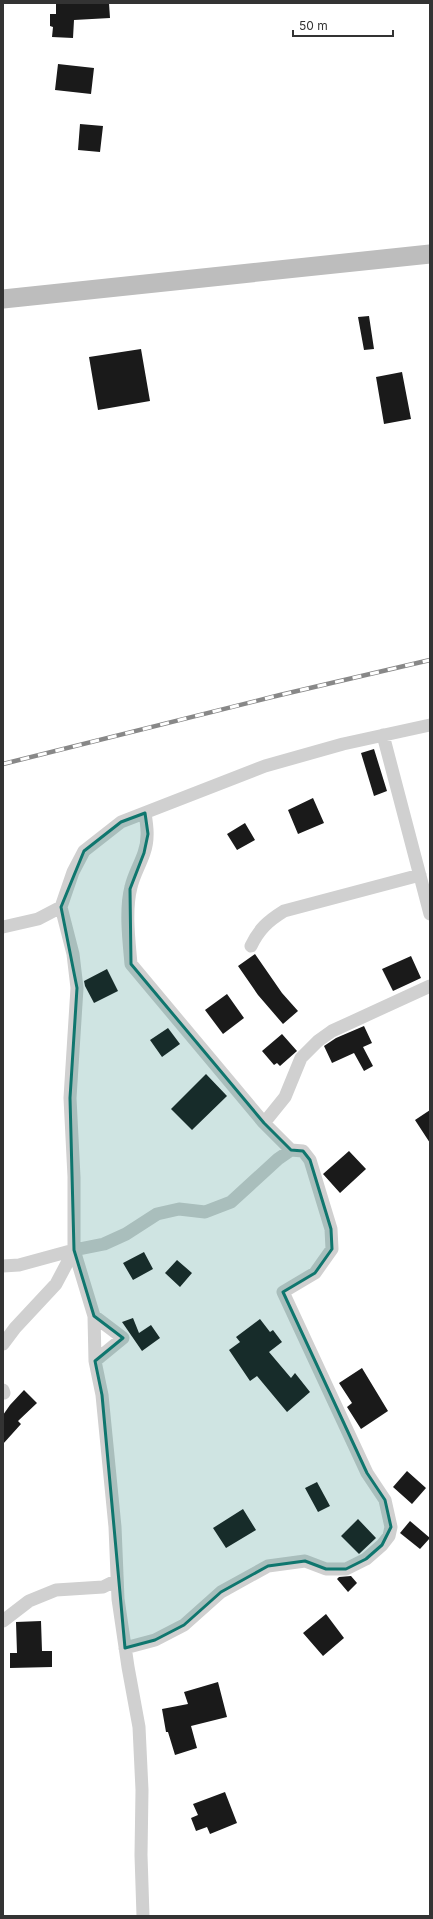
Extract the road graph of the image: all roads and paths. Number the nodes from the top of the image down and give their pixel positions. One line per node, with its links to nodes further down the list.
1 (430, 254): 2 (main road)
2 (3, 299)
3 (430, 725): 4 (street)
4 (383, 735): 5 (street); 6 (street)
5 (145, 813): 7 (street); 12 (street)
6 (420, 875): 8 (street); 10 (street)
7 (61, 907): 9 (street); 14 (street)
8 (430, 914)
9 (3, 927)
10 (251, 946)
11 (430, 986): 12 (street)
12 (264, 1123): 13 (street)
13 (291, 1150): 14 (street); 21 (street)
14 (74, 1250): 15 (street); 16 (street); 17 (street)
15 (3, 1266)
16 (94, 1316): 18 (street); 18 (street)
17 (3, 1344)
18 (95, 1361): 19 (street)
19 (117, 1580): 20 (street); 21 (street)
20 (3, 1621)
21 (125, 1648): 22 (street)
22 (143, 1916)

